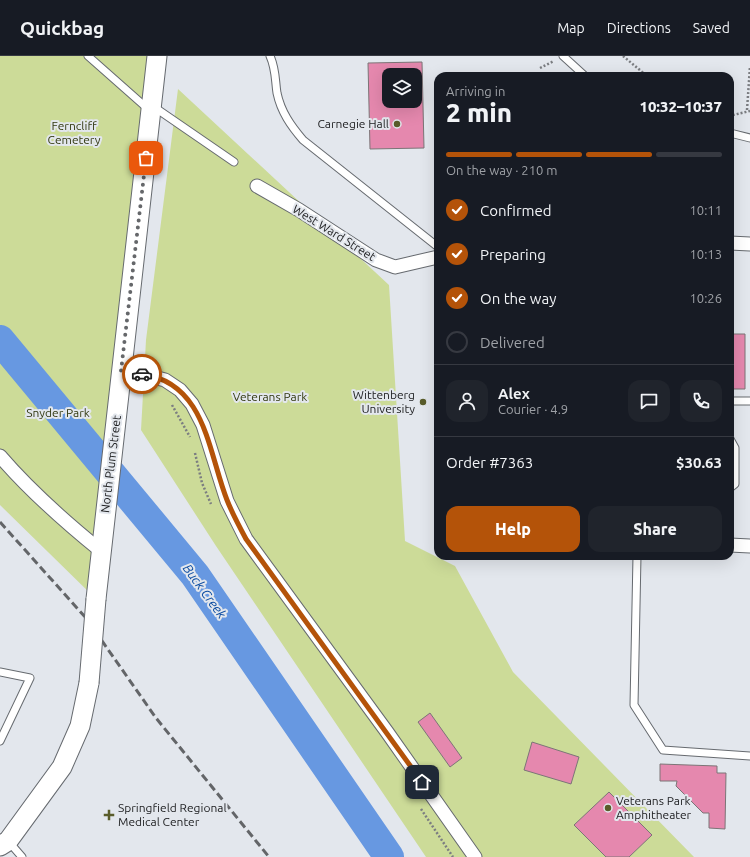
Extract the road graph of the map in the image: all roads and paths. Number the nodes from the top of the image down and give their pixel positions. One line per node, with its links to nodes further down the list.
1 (88, 56): 11 (lane)
2 (157, 56): 11 (main road, North Plum Street)
3 (270, 56): 19 (lane)
4 (563, 56): 9 (lane)
5 (623, 56): 10 (path)
6 (556, 59): 8 (path)
7 (750, 66): 12 (path)
8 (540, 68)
9 (581, 72)
10 (642, 72)
11 (152, 109): 16 (lane); 22 (main road, North Plum Street)
12 (748, 111): 13 (path)
13 (734, 115)
14 (734, 134): 15 (lane)
15 (750, 138)
16 (234, 162)
17 (257, 186): 21 (street, West Ward Street)
18 (734, 243): 20 (street)
19 (434, 244)
20 (750, 244)
21 (434, 258)
22 (121, 371): 30 (main road, North Plum Street); 37 (street)
23 (750, 401): 24 (lane)
24 (734, 402)
25 (734, 446): 27 (lane)
26 (0, 456): 30 (street)
27 (734, 485)
28 (734, 546): 29 (street)
29 (750, 546)
30 (100, 551): 35 (main road, North Plum Street, bridge)
31 (637, 560): 34 (lane)
32 (0, 672): 33 (lane)
33 (0, 741)
34 (750, 756)
35 (4, 843): 36 (lane)
36 (22, 857)
37 (474, 857)

